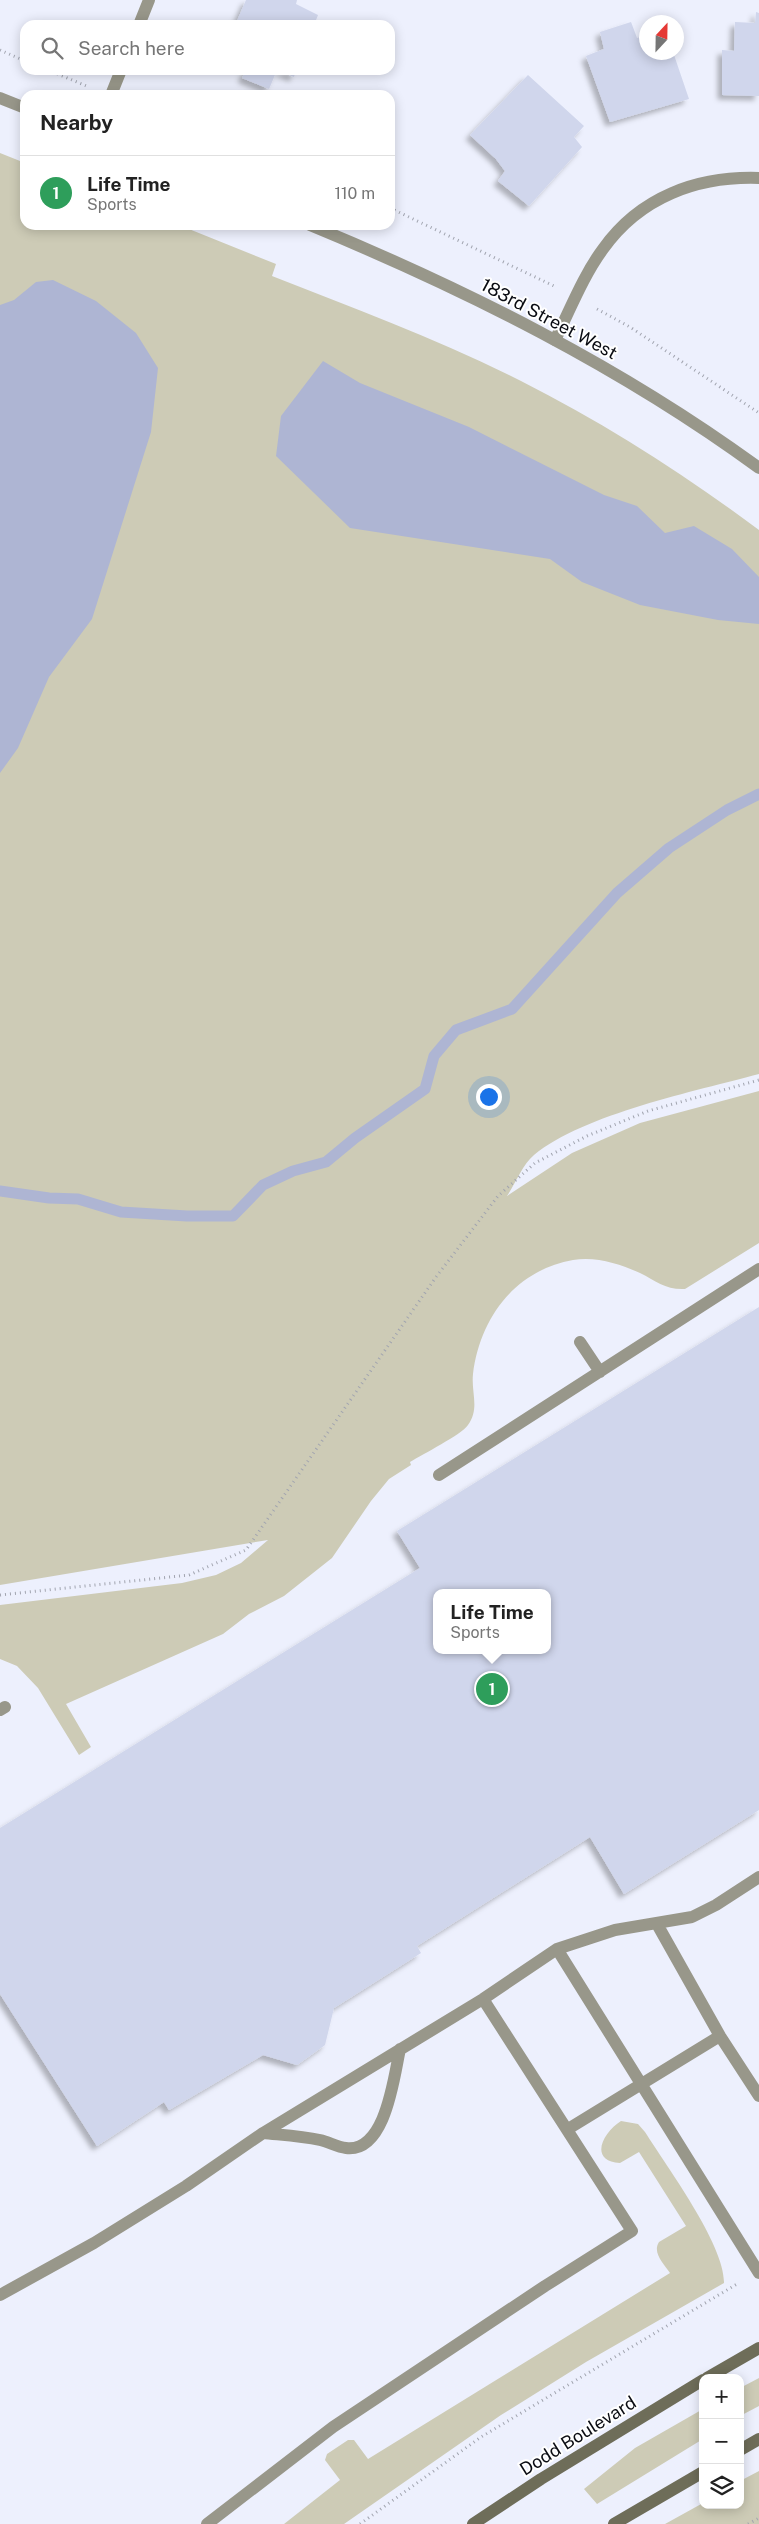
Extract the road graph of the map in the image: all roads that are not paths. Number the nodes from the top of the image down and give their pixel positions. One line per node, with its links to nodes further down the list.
1 (149, 0): 2 (street)
2 (141, 20)
3 (119, 75): 4 (street)
4 (113, 90)
5 (0, 98): 6 (street)
6 (20, 106)
7 (759, 178): 9 (street)
8 (322, 230): 9 (street, 183rd Street West)
9 (555, 340): 10 (street, 183rd Street West)
10 (759, 468)
11 (759, 1269): 13 (street)
12 (580, 1342): 13 (street)
13 (600, 1372): 14 (street)
14 (439, 1475)
15 (759, 1877): 16 (street)
16 (657, 1924): 17 (street); 19 (street)
17 (558, 1949): 18 (street); 21 (street)
18 (483, 1998): 20 (street); 23 (street)
19 (720, 2036): 21 (street); 22 (street)
20 (400, 2049): 24 (street); 24 (street)
21 (642, 2085): 23 (street); 25 (street)
22 (759, 2096)
23 (568, 2129): 33 (street)
24 (263, 2133): 26 (street)
25 (758, 2272)
26 (0, 2295)
27 (759, 2348): 28 (main road)
28 (714, 2374)
29 (699, 2382): 34 (main road, Dodd Boulevard)
30 (759, 2439): 31 (main road)
31 (744, 2448)
32 (699, 2474): 35 (main road)
33 (207, 2524)
34 (473, 2524)
35 (614, 2524)

